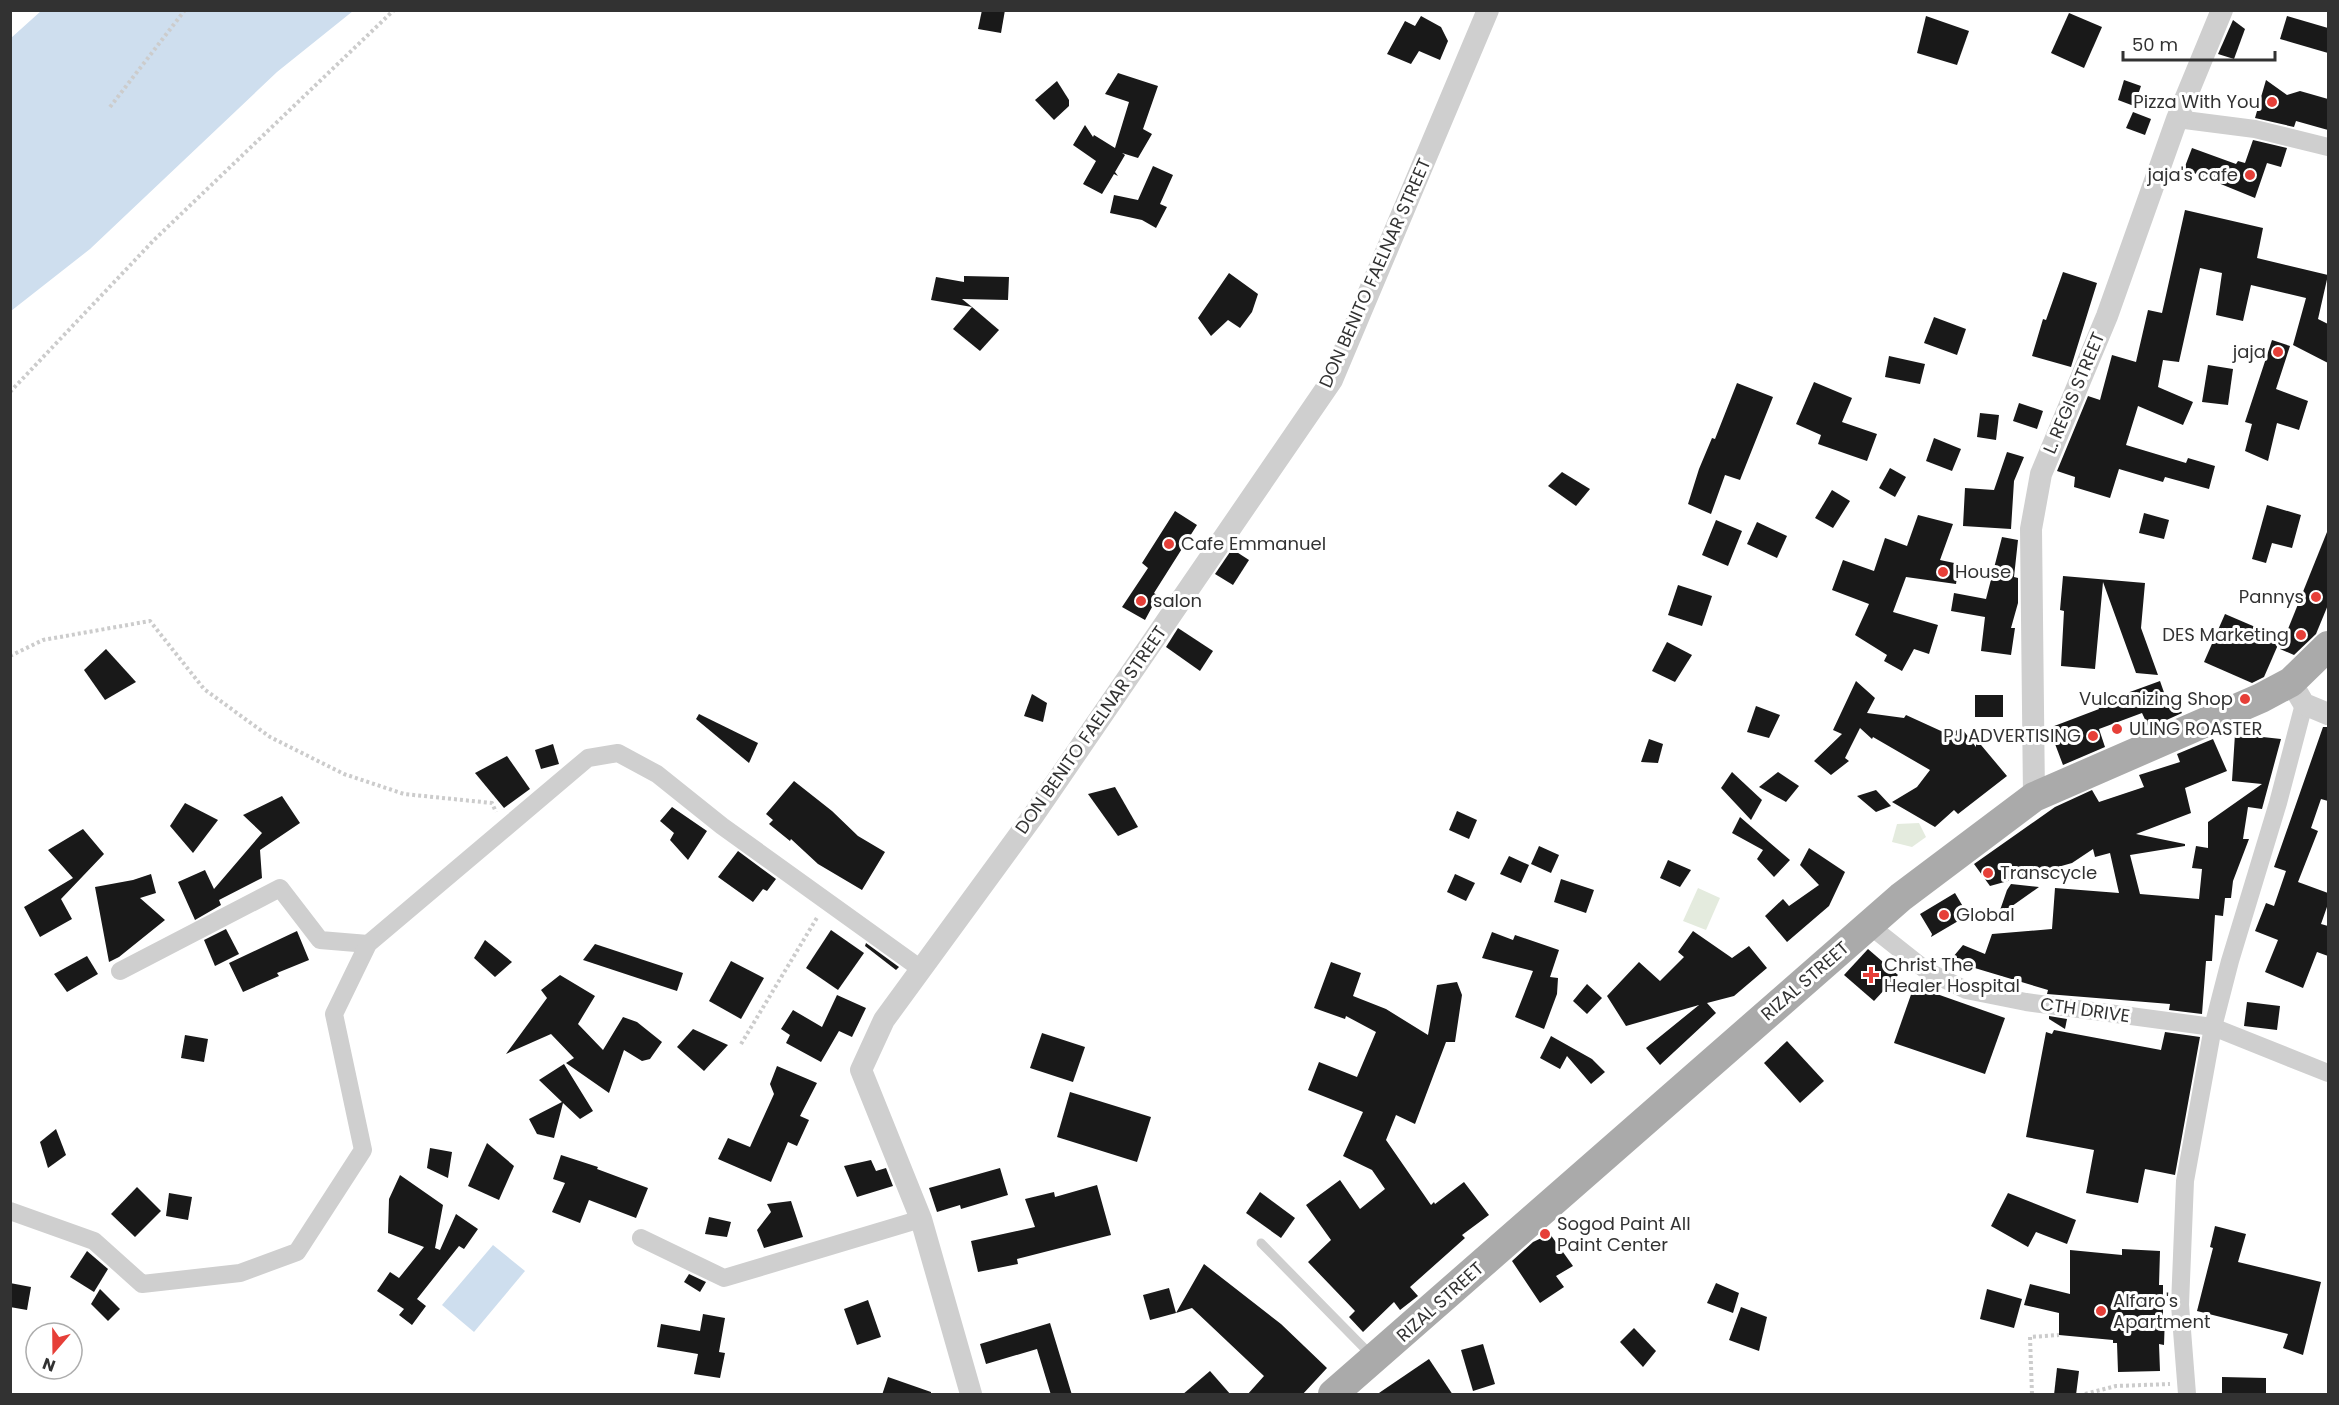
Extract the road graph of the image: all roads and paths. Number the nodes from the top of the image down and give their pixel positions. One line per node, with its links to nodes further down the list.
1 (185, 10): 5 (path)
2 (393, 10): 8 (path)
3 (1488, 10): 18 (street, DON BENITO FAELNAR STREET)
4 (2222, 10): 6 (street, L. REGIS STREET)
5 (110, 107)
6 (2177, 119): 7 (street); 13 (street, L. REGIS STREET)
7 (2328, 147)
8 (10, 392)
9 (2328, 646): 11 (main road, RIZAL STREET)
10 (10, 656): 14 (path)
11 (2297, 693): 12 (street); 13 (main road, RIZAL STREET); 20 (street)
12 (2328, 714)
13 (2034, 797): 16 (main road, RIZAL STREET)
14 (504, 829): 15 (street); 17 (street)
15 (827, 901): 18 (street); 21 (path)
16 (1869, 925): 20 (street, CTH DRIVE); 28 (main road, RIZAL STREET)
17 (368, 944): 19 (street); 23 (street)
18 (921, 969): 24 (street, DON BENITO FAELNAR STREET)
19 (120, 971)
20 (2213, 1027): 22 (street, CTH DRIVE); 29 (street)
21 (741, 1044)
22 (2328, 1073)
23 (10, 1211)
24 (921, 1219): 25 (street); 30 (street, DON BENITO FAELNAR STREET)
25 (641, 1238)
26 (1261, 1243): 28 (lane)
27 (2059, 1335): 32 (path)
28 (1376, 1360): 31 (main road, RIZAL STREET)
29 (2186, 1390): 33 (path)
30 (971, 1395)
31 (1333, 1395)
32 (2032, 1395)
33 (2085, 1395)

